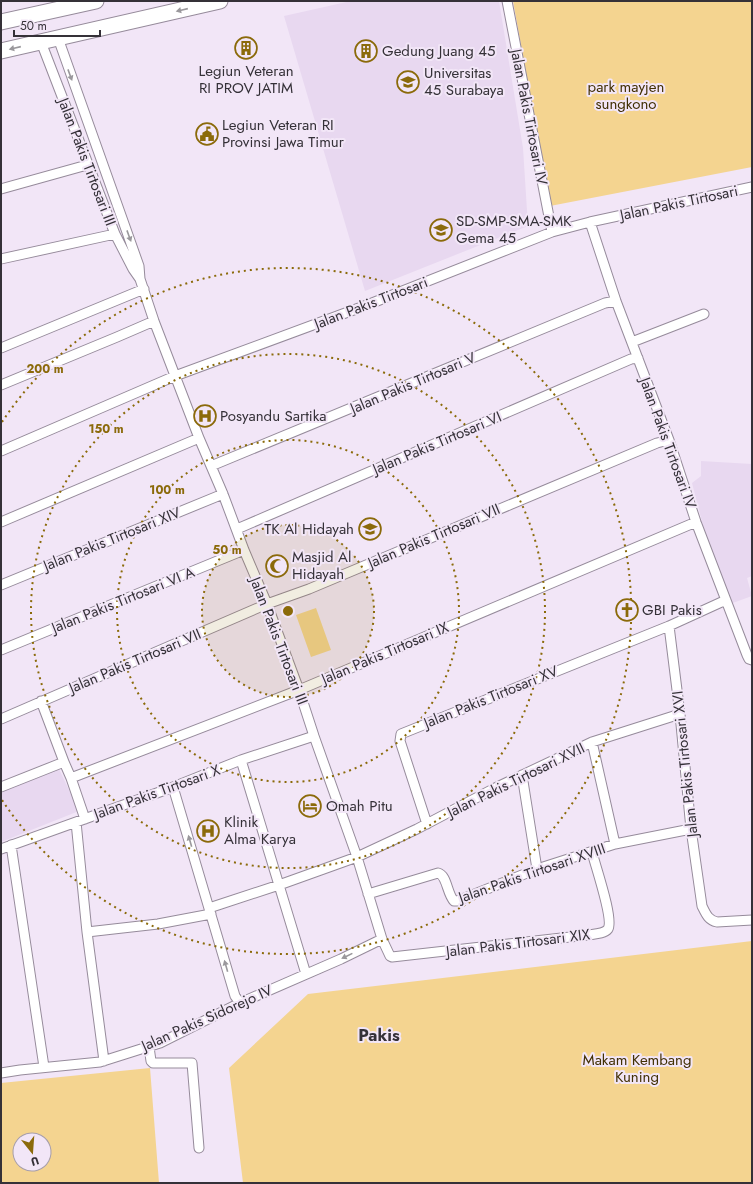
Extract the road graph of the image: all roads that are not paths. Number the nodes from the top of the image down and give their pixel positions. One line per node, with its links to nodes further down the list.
1 (96, 1): 4 (main road)
2 (220, 1): 5 (main road, one-way to 5)
3 (507, 1): 14 (street, Jalan Pakis Tirtosari IV)
4 (1, 22)
5 (58, 38): 6 (main road); 8 (street, Jalan Pakis Tirtosari III)
6 (41, 42): 7 (main road, one-way to 7); 9 (street, Jalan Pakis Tirtosari III)
7 (1, 51)
8 (65, 60): 9 (street); 17 (street, Jalan Pakis Tirtosari III, one-way to 17)
9 (50, 65): 10 (street, Jalan Pakis Tirtosari III)
10 (87, 165): 12 (street); 15 (street, Jalan Pakis Tirtosari III)
11 (752, 187): 13 (street, Jalan Pakis Tirtosari)
12 (1, 189)
13 (590, 222): 14 (street, Jalan Pakis Tirtosari); 19 (street, Jalan Pakis Tirtosari IV)
14 (552, 232): 25 (street, Jalan Pakis Tirtosari)
15 (115, 234): 16 (street); 17 (street, Jalan Pakis Tirtosari III)
16 (1, 259)
17 (140, 279): 18 (street, Jalan Pakis Tirtosari III)
18 (144, 289): 21 (street, Jalan Pakis Tirtosari III); 23 (street)
19 (616, 301): 22 (street, Jalan Pakis Tirtosari IV); 30 (street, Jalan Pakis Tirtosari V)
20 (704, 314): 22 (street)
21 (154, 321): 25 (street, Jalan Pakis Tirtosari III); 26 (street)
22 (632, 342): 24 (street, Jalan Pakis Tirtosari IV)
23 (1, 347)
24 (638, 358): 28 (street, Jalan Pakis Tirtosari IV); 34 (street, Jalan Pakis Tirtosari VI)
25 (175, 376): 27 (street, Jalan Pakis Tirtosari III); 29 (street, Jalan Pakis Tirtosari)
26 (1, 385)
27 (199, 438): 30 (street, Jalan Pakis Tirtosari III); 32 (street)
28 (669, 440): 33 (street, Jalan Pakis Tirtosari IV); 38 (street, Jalan Pakis Tirtosari VII)
29 (1, 451)
30 (211, 466): 31 (street, Jalan Pakis Tirtosari III)
31 (223, 494): 34 (street, Jalan Pakis Tirtosari III); 36 (street, Jalan Pakis Tirtosari XIV)
32 (1, 522)
33 (696, 522): 37 (street, Jalan Pakis Tirtosari IV); 42 (street, Jalan Pakis Tirtosari IX)
34 (236, 529): 35 (street, Jalan Pakis Tirtosari III)
35 (244, 550): 38 (street, Jalan Pakis Tirtosari III); 40 (street, Jalan Pakis Tirtosari VI A)
36 (1, 585)
37 (726, 600): 39 (street); 41 (street, Jalan Pakis Tirtosari IV)
38 (267, 604): 42 (street, Jalan Pakis Tirtosari III); 43 (street, Jalan Pakis Tirtosari VII)
39 (669, 626): 44 (street, Jalan Pakis Tirtosari XVI); 55 (street, Jalan Pakis Tirtosari XV)
40 (1, 650)
41 (752, 660)
42 (299, 690): 46 (street, Jalan Pakis Tirtosari III); 51 (street, Jalan Pakis Tirtosari IX)
43 (41, 701): 45 (street, Jalan Pakis Tirtosari VII); 49 (street)
44 (680, 714): 47 (street, Jalan Pakis Tirtosari XVII); 56 (street, Jalan Pakis Tirtosari XVI)
45 (1, 719)
46 (314, 736): 48 (street, Jalan Pakis Tirtosari X); 61 (street, Jalan Pakis Tirtosari III)
47 (592, 742): 50 (street, Jalan Pakis Tirtosari XVII); 57 (street)
48 (242, 760): 53 (street, Jalan Pakis Tirtosari X); 63 (street)
49 (64, 762): 51 (street); 52 (street)
50 (522, 775): 55 (street, Jalan Pakis Tirtosari XVII); 62 (street)
51 (71, 778): 54 (street)
52 (1, 787)
53 (173, 787): 54 (street, Jalan Pakis Tirtosari X); 65 (street, one-way to 53)
54 (80, 820): 58 (street, Jalan Pakis Tirtosari X); 67 (street)
55 (426, 824): 61 (street, Jalan Pakis Tirtosari XVII)
56 (691, 829): 57 (street, Jalan Pakis Tirtosari XVIII); 66 (street, Jalan Pakis Tirtosari XVI)
57 (615, 844): 60 (street, Jalan Pakis Tirtosari XVIII)
58 (11, 846): 59 (street, Jalan Pakis Tirtosari X); 73 (street)
59 (1, 849)
60 (592, 852): 62 (street, Jalan Pakis Tirtosari XVIII); 68 (street, Jalan Pakis Tirtosari XIX)
61 (357, 857): 63 (street, Jalan Pakis Tirtosari XVII); 64 (street, Jalan Pakis Tirtosari III)
62 (537, 869): 64 (street, Jalan Pakis Tirtosari XVIII)
63 (279, 885): 65 (street, Jalan Pakis Tirtosari XVII); 69 (street)
64 (368, 894): 68 (street, Jalan Pakis Tirtosari III)
65 (210, 911): 67 (street, Jalan Pakis Tirtosari XVII); 70 (street, one-way to 65)
66 (752, 920)
67 (87, 932): 72 (street)
68 (382, 939): 69 (street, Jalan Pakis Sidorejo IV, one-way to 69)
69 (306, 974): 70 (street, Jalan Pakis Sidorejo IV)
70 (240, 1003): 71 (street, Jalan Pakis Sidorejo IV)
71 (149, 1047): 72 (street, Jalan Pakis Sidorejo IV); 75 (street)
72 (104, 1061): 73 (street, Jalan Pakis Sidorejo IV)
73 (44, 1068): 74 (street, Jalan Pakis Sidorejo IV)
74 (1, 1073)
75 (199, 1148)

